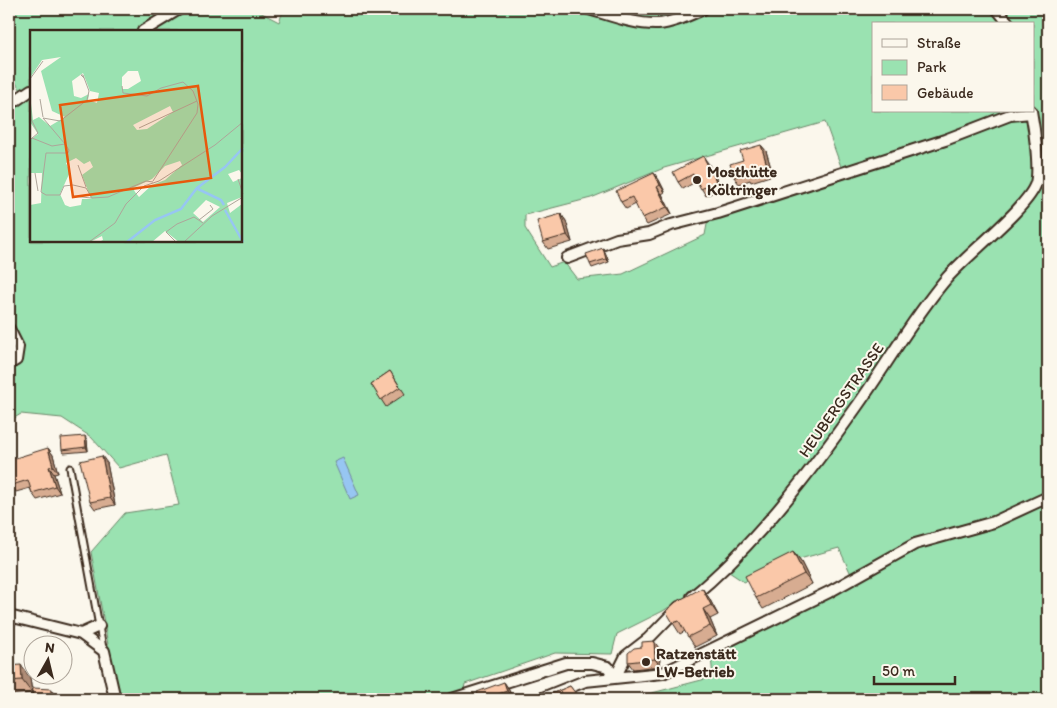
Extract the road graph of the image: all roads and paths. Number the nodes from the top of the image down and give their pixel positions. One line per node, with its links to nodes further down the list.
1 (179, 9): 6 (street)
2 (589, 9): 3 (street)
3 (703, 9)
4 (997, 9): 5 (street)
5 (1007, 22)
6 (145, 30)
7 (30, 91): 8 (street)
8 (9, 105)
9 (1031, 112): 10 (street, HEUBERGSTRASSE); 19 (street, HEUBERGSTRASSE)
10 (567, 258)
11 (9, 329): 12 (street)
12 (9, 364)
13 (70, 468): 16 (lane)
14 (1048, 497): 19 (street)
15 (9, 616): 17 (street)
16 (99, 626): 17 (street); 18 (lane)
17 (81, 634): 18 (street)
18 (104, 651): 20 (street)
19 (615, 678): 21 (street); 22 (street)
20 (115, 699)
21 (452, 699)
22 (540, 699)

